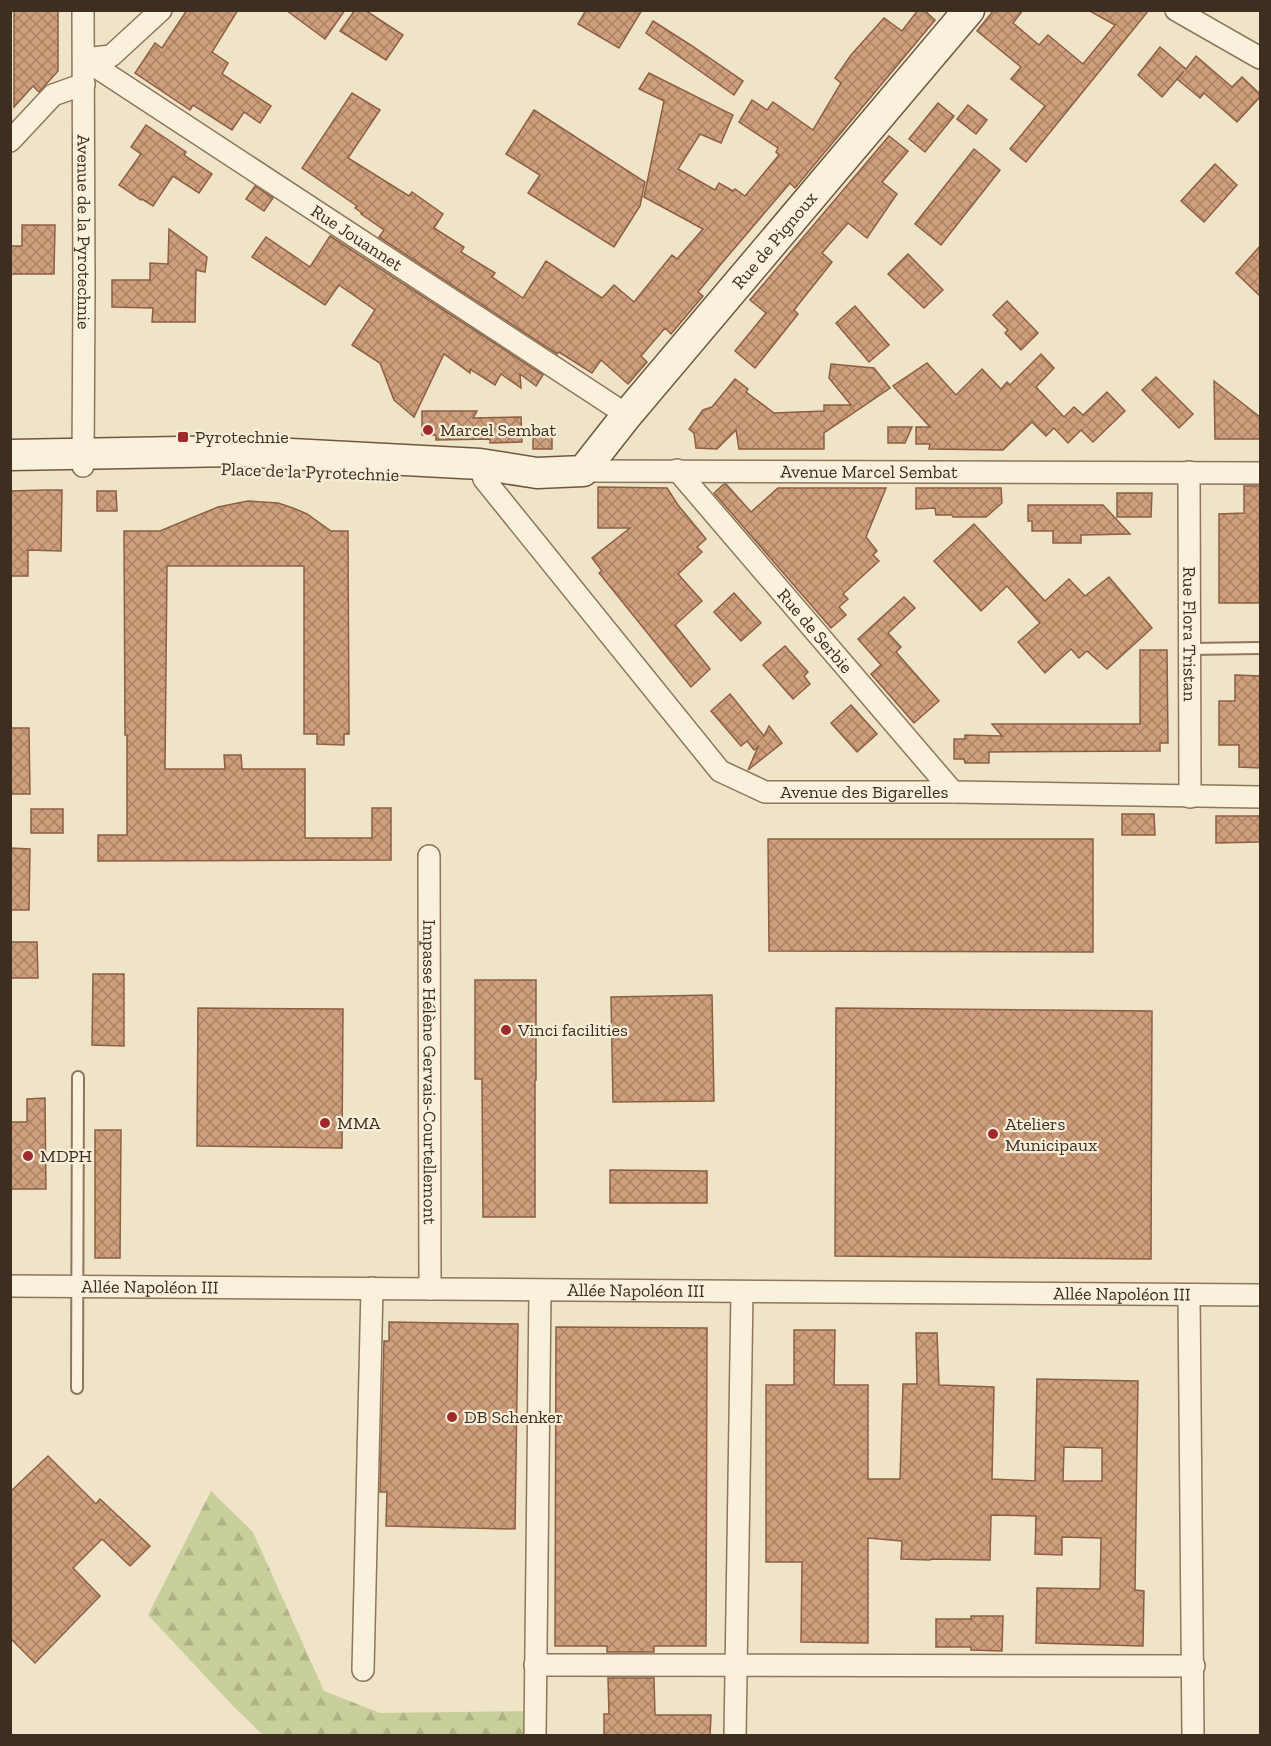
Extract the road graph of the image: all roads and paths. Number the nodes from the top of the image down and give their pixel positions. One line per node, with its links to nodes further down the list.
1 (83, 10): 6 (street, Avenue de la Pyrotechnie)
2 (161, 10): 6 (street)
3 (969, 10): 9 (main road, Rue de Pignoux)
4 (1176, 10): 5 (street)
5 (1260, 58)
6 (84, 59): 7 (street, Avenue de la Pyrotechnie); 9 (street, Rue Jouannet)
7 (84, 84): 8 (street); 11 (street, Avenue de la Pyrotechnie)
8 (10, 141)
9 (627, 415): 14 (main road, Rue de Pignoux)
10 (10, 455): 11 (main road, Place de la Pyrotechnie)
11 (83, 461): 12 (main road, Place de la Pyrotechnie); 15 (main road, Place de la Pyrotechnie)
12 (10, 466)
13 (676, 470): 14 (street, Avenue Marcel Sembat); 16 (street, Avenue Marcel Sembat); 20 (street, Rue de Serbie)
14 (583, 471): 15 (main road, Avenue Marcel Sembat)
15 (482, 472): 20 (street, Avenue des Bigarelles)
16 (1189, 472): 17 (street, Avenue Marcel Sembat); 19 (street, Rue Flora Tristan)
17 (1260, 473)
18 (1260, 648): 19 (lane)
19 (1190, 649): 21 (street, Rue Flora Tristan)
20 (953, 792): 21 (street, Avenue des Bigarelles)
21 (1190, 797): 22 (street, Avenue des Bigarelles)
22 (1260, 797)
23 (429, 856): 28 (street, Impasse Hélène Gervais-Courtellemont)
24 (78, 1077): 26 (lane)
25 (10, 1286): 26 (street, Allée Napoléon III)
26 (79, 1287): 27 (street, Allée Napoléon III); 33 (lane)
27 (372, 1288): 28 (street, Allée Napoléon III); 37 (street)
28 (430, 1289): 29 (street, Allée Napoléon III)
29 (540, 1291): 30 (street, Allée Napoléon III); 34 (street)
30 (742, 1292): 31 (street, Allée Napoléon III); 35 (street)
31 (1189, 1295): 32 (street, Allée Napoléon III); 36 (street)
32 (1260, 1295)
33 (77, 1388)
34 (535, 1665): 35 (street); 38 (street)
35 (736, 1666): 36 (street); 39 (street)
36 (1194, 1666): 40 (street)
37 (363, 1670)
38 (535, 1736)
39 (735, 1736)
40 (1193, 1736)

